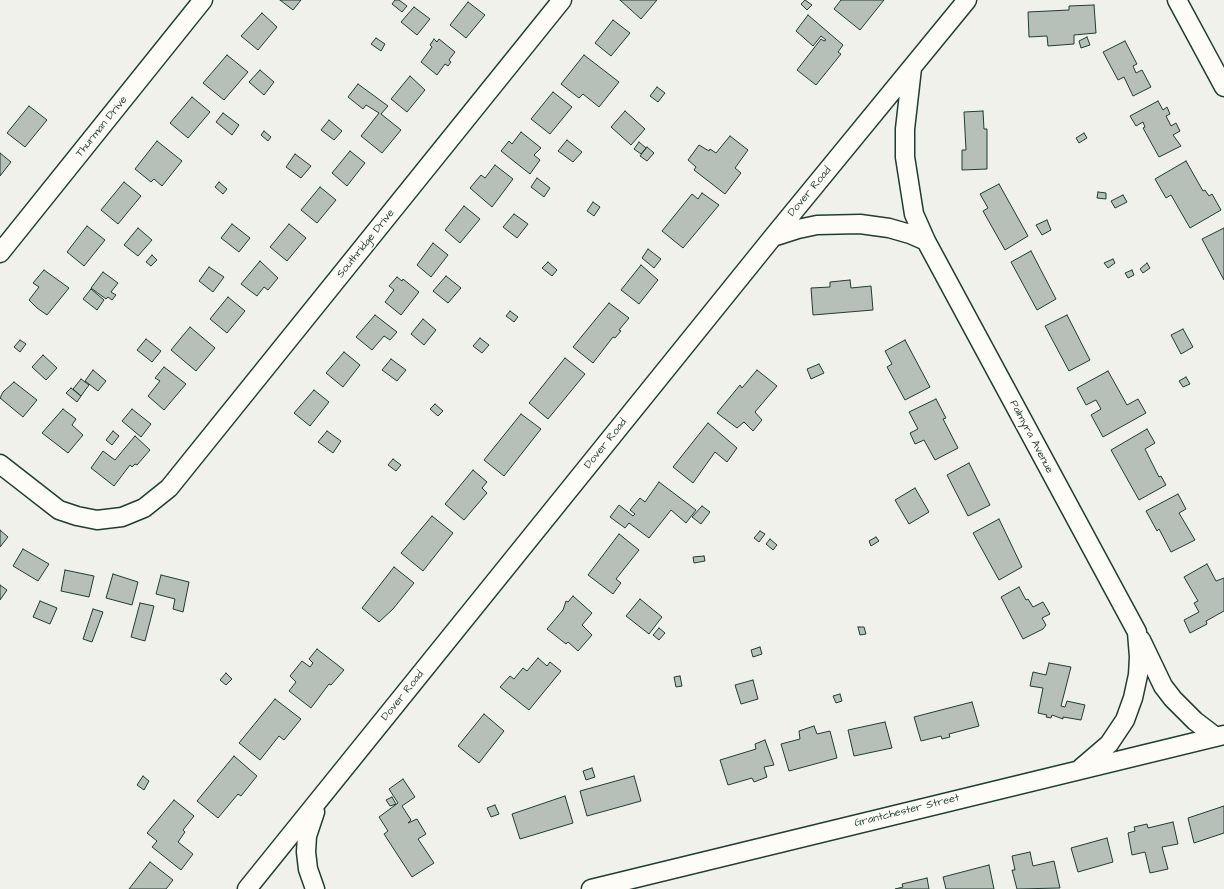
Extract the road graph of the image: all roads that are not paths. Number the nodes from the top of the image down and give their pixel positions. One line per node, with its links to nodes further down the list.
1 (203, 0): 9 (street, Thurman Drive)
2 (562, 0): 10 (street, Southridge Drive)
3 (967, 0): 5 (street, Dover Road)
4 (1177, 0): 6 (street)
5 (912, 68): 7 (street, Dover Road); 8 (street, Palmyra Avenue)
6 (1224, 87)
7 (772, 238): 8 (street); 14 (street, Dover Road)
8 (926, 241): 11 (street, Palmyra Avenue)
9 (0, 253)
10 (0, 464)
11 (1137, 632): 12 (street, Palmyra Avenue); 13 (street, Palmyra Avenue)
12 (1220, 736): 13 (street, Grantchester Street)
13 (1082, 768): 17 (street, Grantchester Street)
14 (321, 798): 15 (street, Dover Road); 16 (street)
15 (247, 889)
16 (315, 889)
17 (591, 889)

